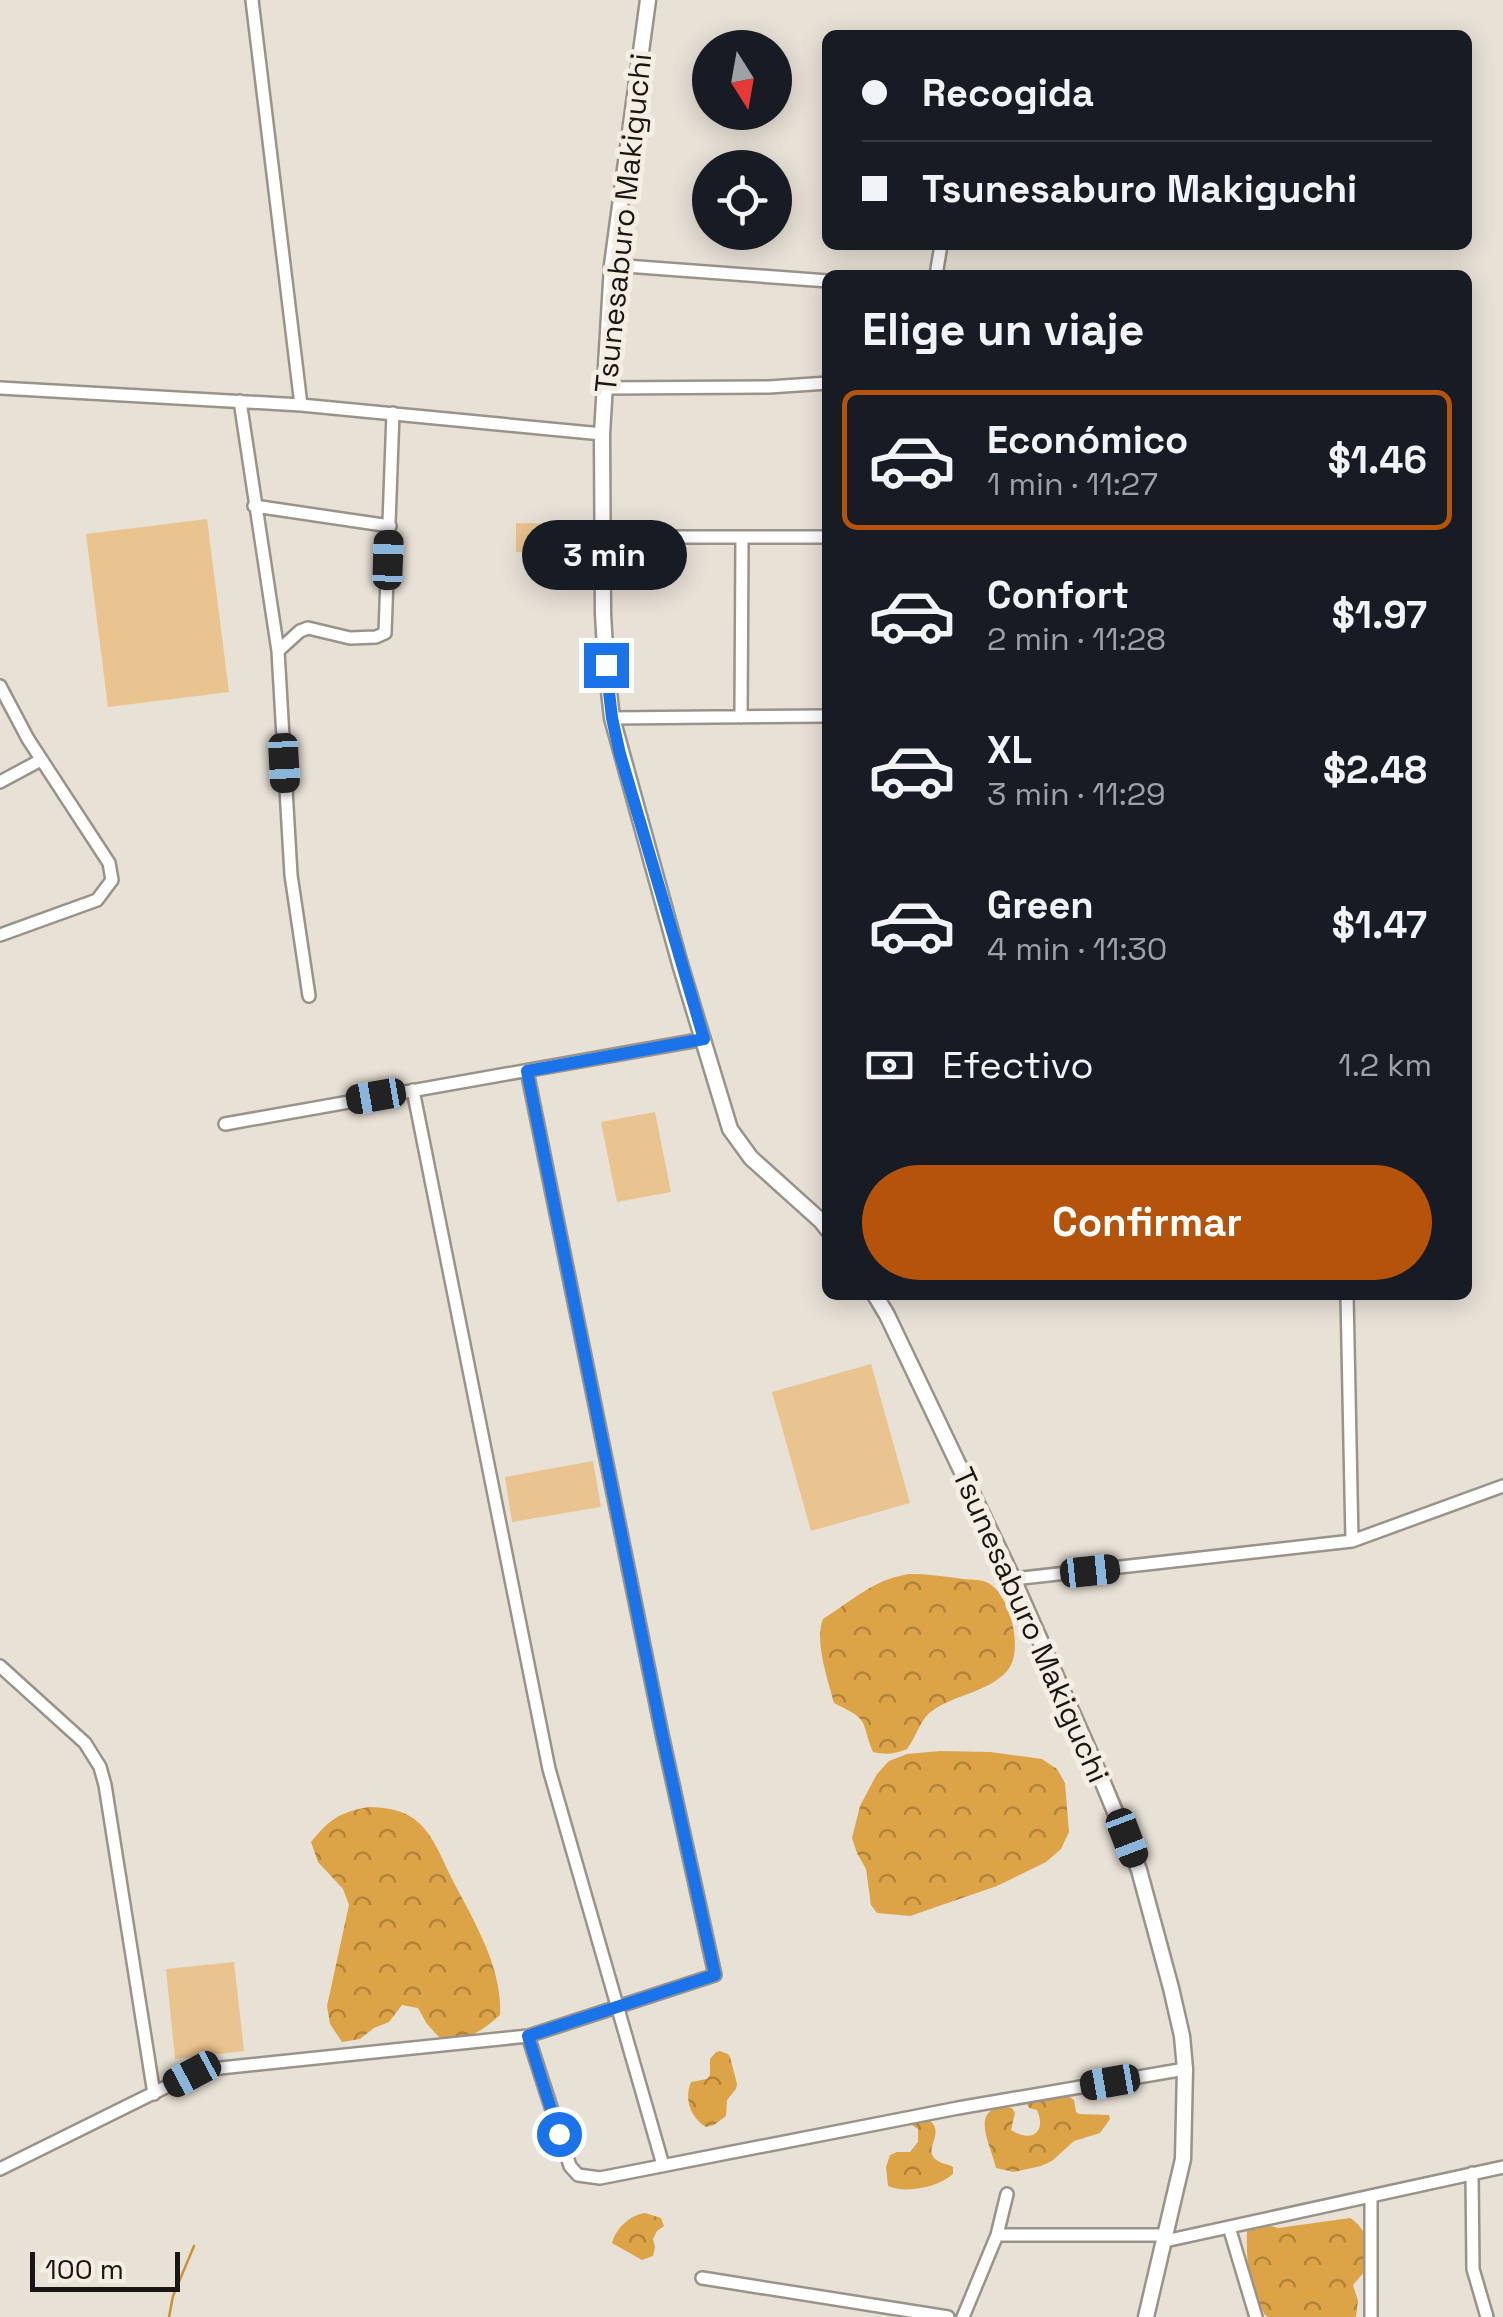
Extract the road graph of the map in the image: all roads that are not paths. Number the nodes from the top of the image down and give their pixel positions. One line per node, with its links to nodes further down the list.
1 (252, 0): 9 (street)
2 (648, 0): 3 (street, Tsunesaburo Makiguchi)
3 (612, 266): 4 (street); 7 (street, Tsunesaburo Makiguchi)
4 (822, 281)
5 (822, 383): 7 (street)
6 (0, 388): 8 (street)
7 (604, 388): 11 (street, Tsunesaburo Makiguchi)
8 (240, 401): 9 (street); 12 (street)
9 (300, 405): 10 (street)
10 (393, 413): 11 (street); 13 (street)
11 (602, 434): 14 (street, Tsunesaburo Makiguchi)
12 (254, 506): 13 (street); 17 (street)
13 (390, 526): 17 (street)
14 (602, 537): 15 (street); 21 (street, Tsunesaburo Makiguchi)
15 (742, 537): 16 (street); 20 (street)
16 (822, 537)
17 (278, 651): 25 (street)
18 (0, 686): 22 (street)
19 (822, 716): 20 (street)
20 (741, 717): 21 (street)
21 (612, 718): 26 (street, Tsunesaburo Makiguchi)
22 (41, 760): 23 (street); 24 (street)
23 (0, 782)
24 (0, 935)
25 (308, 996)
26 (704, 1039): 27 (street); 30 (street, Tsunesaburo Makiguchi)
27 (527, 1071): 28 (street); 37 (street)
28 (413, 1090): 29 (street); 37 (street)
29 (224, 1124)
30 (822, 1222)
31 (878, 1300): 35 (street, Tsunesaburo Makiguchi)
32 (1346, 1300): 34 (street)
33 (1503, 1486): 34 (street)
34 (1352, 1540): 35 (street)
35 (1012, 1579): 39 (street, Tsunesaburo Makiguchi)
36 (0, 1666): 40 (street)
37 (619, 2006): 38 (street); 41 (street)
38 (528, 2036): 40 (street); 41 (street)
39 (1186, 2069): 41 (street); 49 (street, Tsunesaburo Makiguchi)
40 (154, 2094): 43 (street)
41 (663, 2165)
42 (1503, 2166): 44 (street)
43 (0, 2169)
44 (1472, 2173): 46 (street); 56 (street)
45 (1007, 2194): 48 (street)
46 (1371, 2196): 47 (street); 55 (street)
47 (1229, 2227): 49 (street); 54 (street)
48 (997, 2235): 49 (street); 52 (street)
49 (1166, 2238): 53 (street, Tsunesaburo Makiguchi)
50 (702, 2278): 51 (street)
51 (948, 2317)
52 (962, 2317)
53 (1146, 2317)
54 (1256, 2317)
55 (1370, 2317)
56 (1487, 2317)

